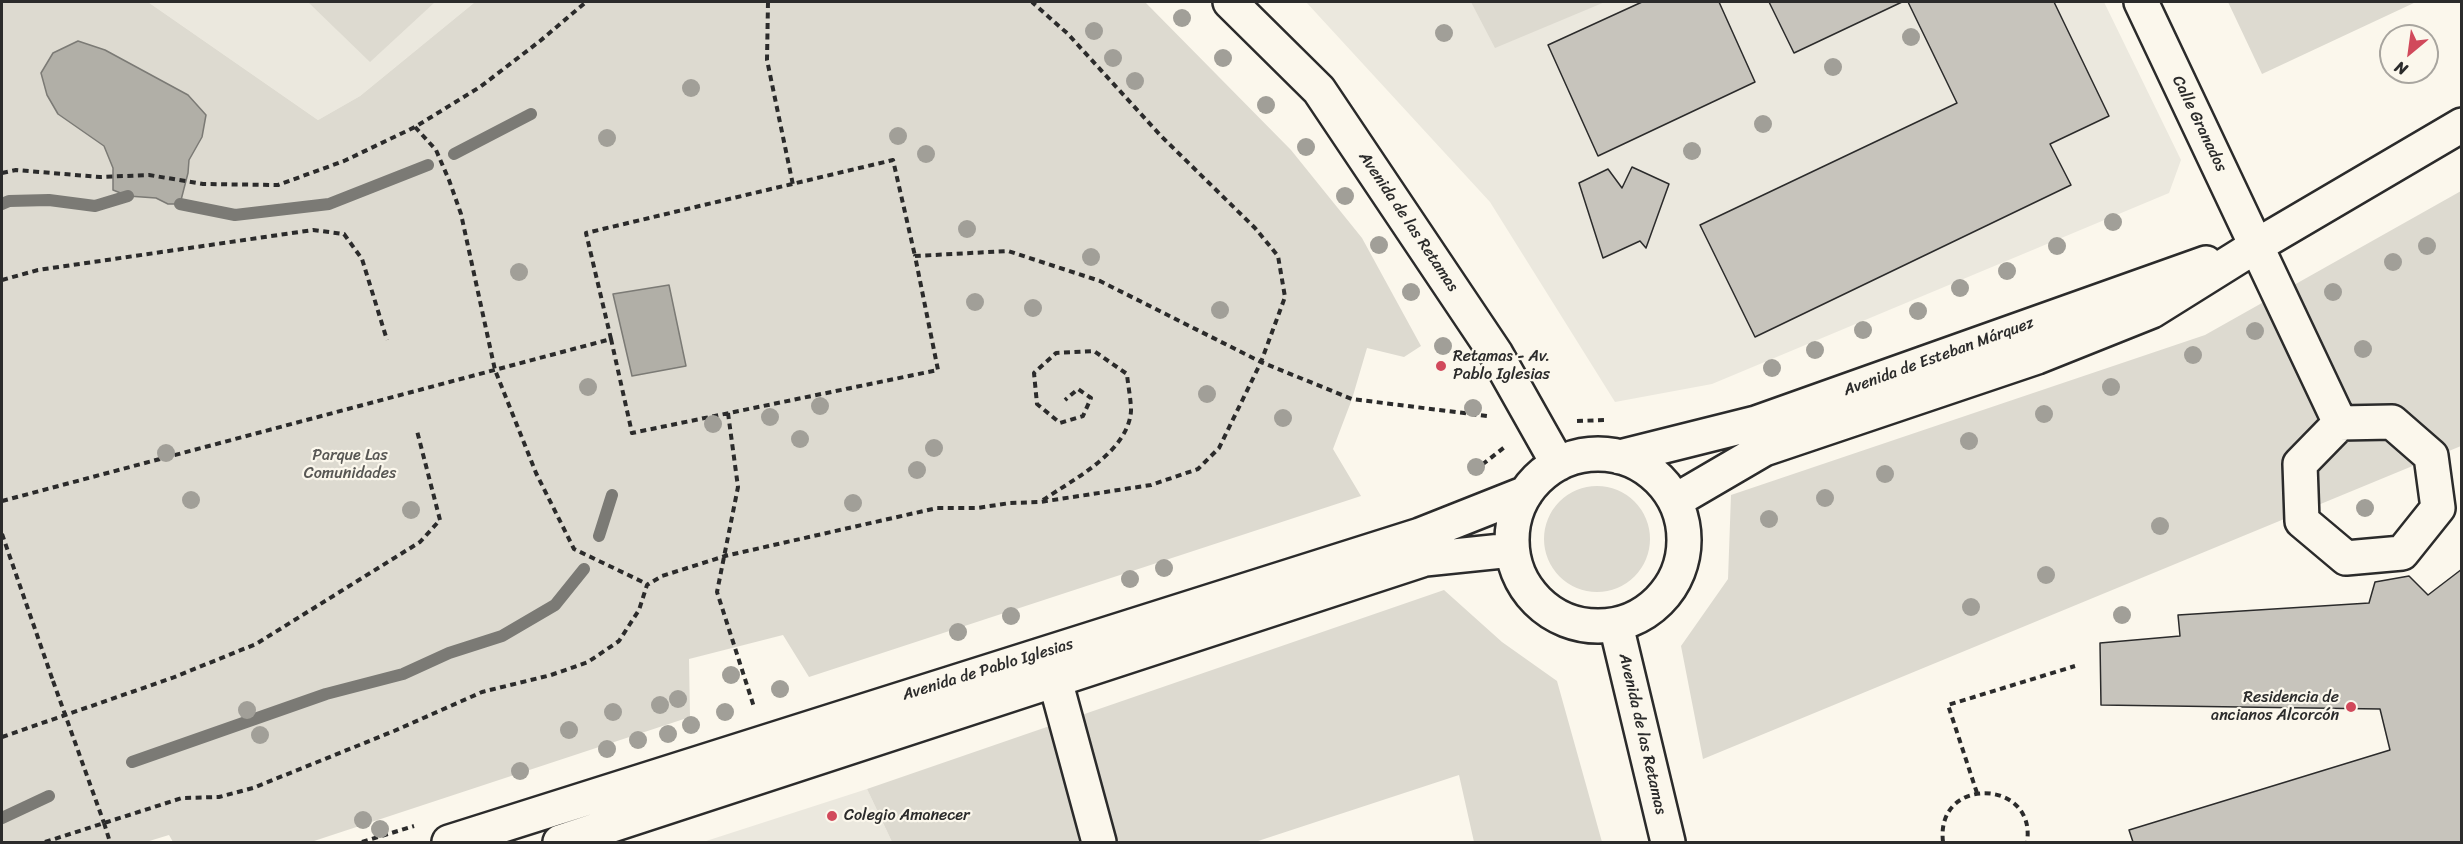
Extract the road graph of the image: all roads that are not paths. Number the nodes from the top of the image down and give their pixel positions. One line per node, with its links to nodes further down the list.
1 (1230, 2): 7 (street, Avenida de las Retamas)
2 (2141, 2): 4 (street, Calle Granados)
3 (2462, 125): 4 (street, Avenida de Esteban Márquez)
4 (2256, 246): 5 (street, Calle Granados); 6 (street, Avenida de Esteban Márquez); 9 (street, Avenida de Esteban Márquez)
5 (2340, 423): 10 (street); 10 (street)
6 (1620, 457): 7 (street); 9 (street)
7 (1558, 464): 8 (street)
8 (1526, 493): 11 (street); 14 (street, Avenida de Pablo Iglesias)
9 (1675, 501): 12 (street)
10 (2450, 502)
11 (1512, 550): 12 (street); 13 (street, Avenida de Pablo Iglesias)
12 (1616, 625): 17 (street, Avenida de las Retamas)
13 (1055, 680): 15 (street, Avenida de Pablo Iglesias); 16 (street)
14 (449, 843)
15 (560, 843)
16 (1099, 843)
17 (1668, 843)

